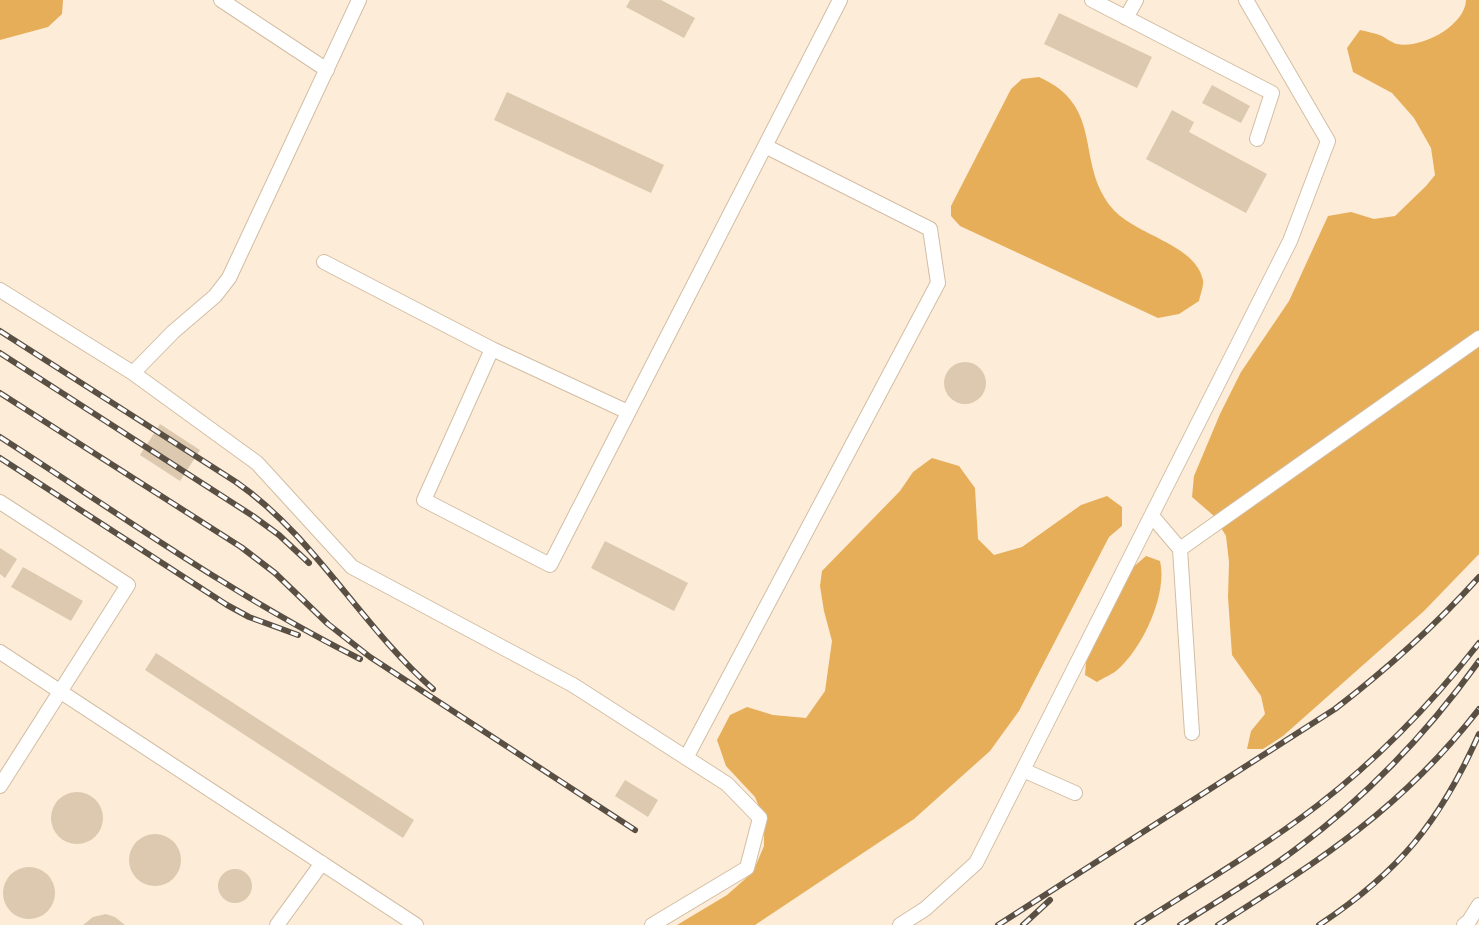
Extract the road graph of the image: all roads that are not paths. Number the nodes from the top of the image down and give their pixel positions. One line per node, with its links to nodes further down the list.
1 (221, 0): 8 (lane)
2 (359, 0): 8 (lane)
3 (840, 0): 10 (lane)
4 (1092, 0): 7 (lane)
5 (1136, 0): 7 (lane)
6 (1246, 0): 18 (lane)
7 (1126, 18): 9 (lane)
8 (327, 70): 15 (lane)
9 (1257, 139)
10 (765, 146): 16 (lane); 23 (lane)
11 (324, 262): 14 (lane)
12 (0, 290): 15 (lane)
13 (1479, 338): 19 (lane)
14 (492, 349): 16 (lane); 16 (lane)
15 (133, 373): 23 (lane)
16 (628, 412)
17 (0, 502): 21 (lane)
18 (1152, 516): 19 (lane); 24 (lane)
19 (1180, 549): 22 (lane)
20 (0, 652): 21 (lane)
21 (61, 690): 25 (lane); 27 (lane)
22 (1192, 733)
23 (686, 758): 31 (lane)
24 (1023, 770): 26 (lane); 32 (lane)
25 (0, 786)
26 (1075, 793)
27 (322, 863): 29 (lane); 30 (lane)
28 (1479, 905): 33 (lane)
29 (278, 925)
30 (416, 925)
31 (652, 925)
32 (900, 925)
33 (1464, 925)

